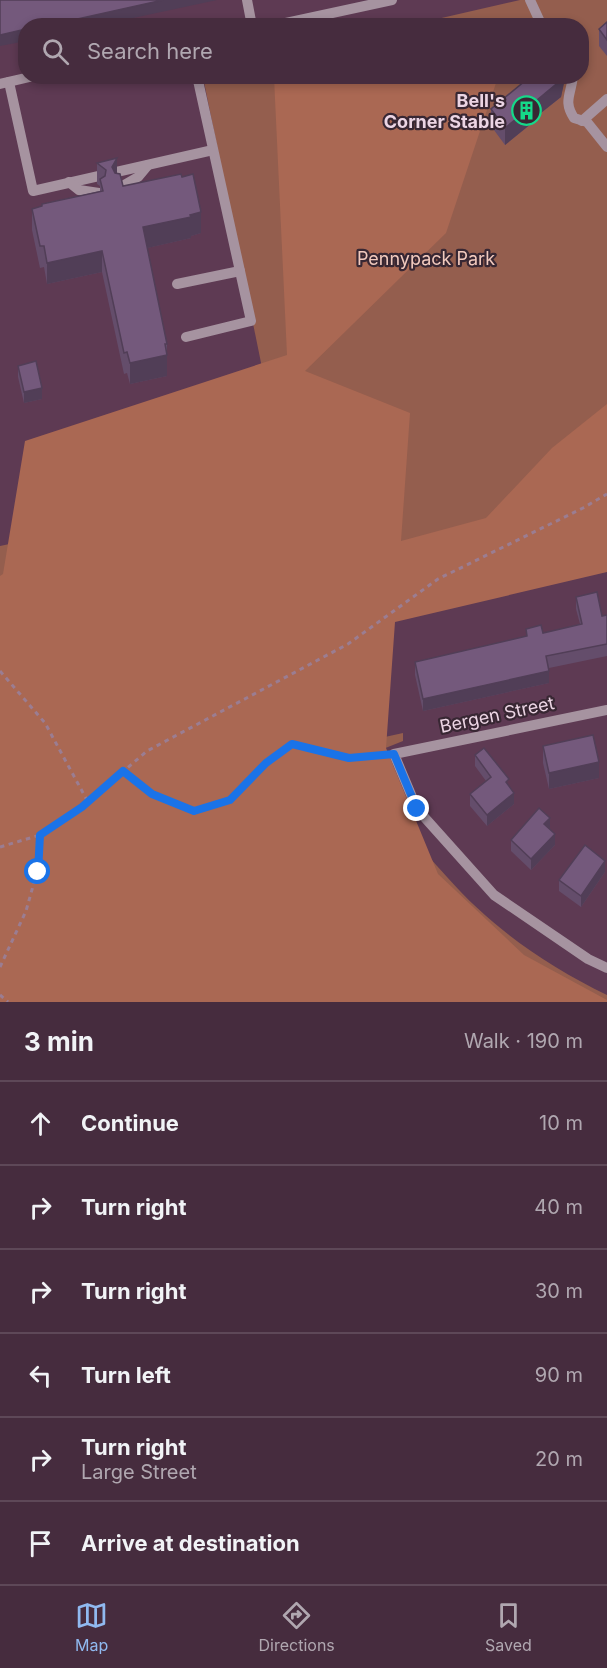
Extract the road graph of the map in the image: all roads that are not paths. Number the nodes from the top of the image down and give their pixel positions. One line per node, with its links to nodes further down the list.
1 (247, 0): 4 (street)
2 (392, 0): 5 (street)
3 (530, 0): 6 (street)
4 (250, 18)
5 (309, 18)
6 (538, 18)
7 (5, 83): 15 (street)
8 (199, 84): 13 (street)
9 (572, 84): 11 (street)
10 (607, 99): 11 (street)
11 (582, 121): 12 (street)
12 (607, 147)
13 (213, 150): 14 (street); 18 (street)
14 (148, 165): 15 (street); 16 (street)
15 (69, 182): 17 (street)
16 (119, 188)
17 (99, 193)
18 (240, 271): 19 (street); 20 (street)
19 (177, 284)
20 (186, 337)
21 (607, 710): 22 (street, Bergen Street)
22 (607, 968)

